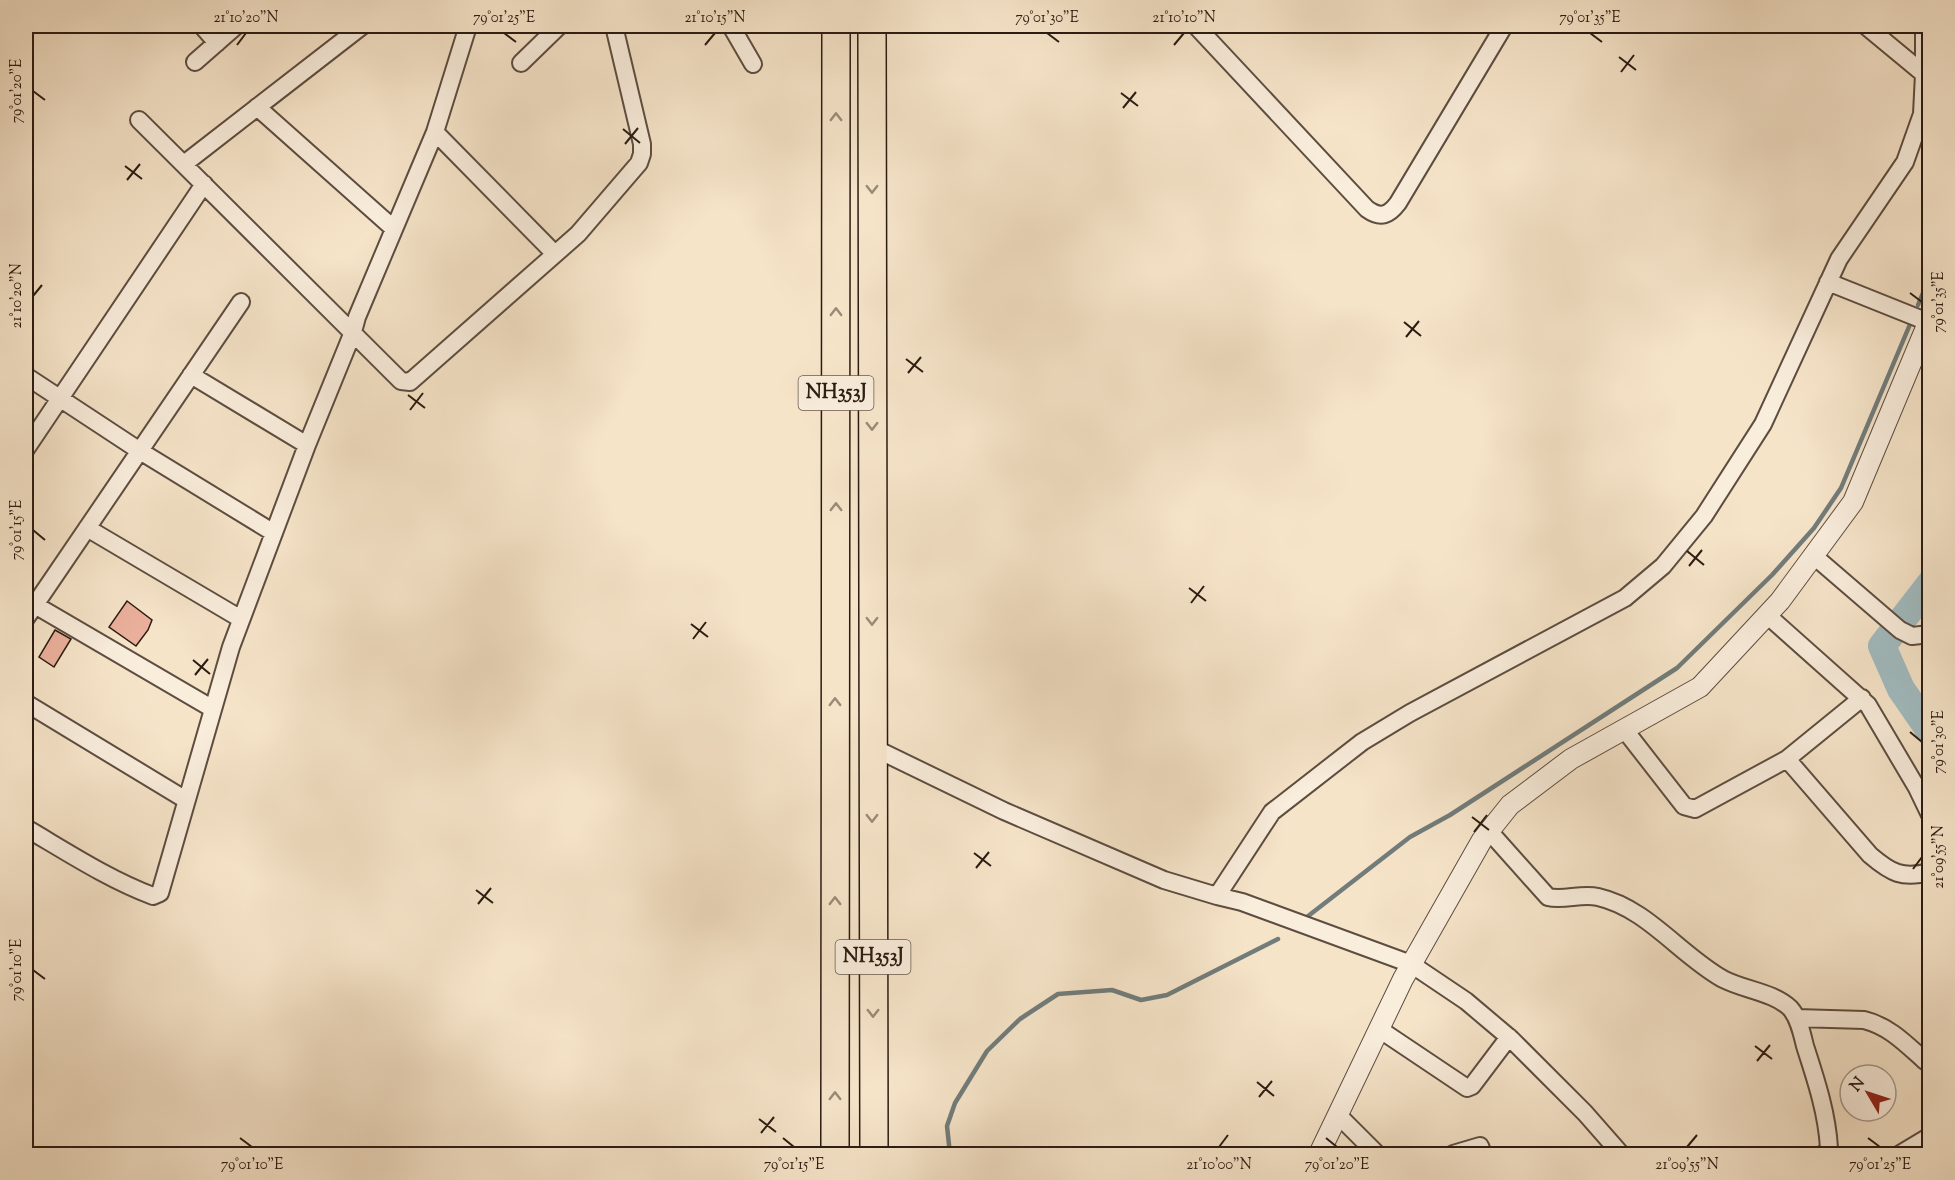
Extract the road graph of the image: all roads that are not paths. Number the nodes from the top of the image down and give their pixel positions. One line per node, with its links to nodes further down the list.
1 (202, 26): 14 (street)
2 (236, 26): 14 (street)
3 (362, 26): 19 (street)
4 (468, 26): 21 (street)
5 (559, 26): 16 (street)
6 (614, 26): 25 (street)
7 (731, 26): 17 (street)
8 (836, 26): 63 (highway, NH353J, one-way to 8)
9 (872, 26): 47 (highway, NH353J, one-way to 47)
10 (1196, 26): 11 (street)
11 (1504, 26)
12 (1866, 26): 18 (street)
13 (1924, 26): 18 (street)
14 (217, 43): 15 (street)
15 (195, 62)
16 (521, 63)
17 (753, 64)
18 (1924, 74): 26 (street)
19 (257, 107): 22 (street); 24 (street)
20 (139, 120): 22 (street)
21 (435, 132): 24 (street); 25 (street)
22 (184, 164): 23 (street)
23 (204, 184): 29 (street); 32 (street)
24 (393, 228): 29 (street)
25 (555, 254): 29 (street)
26 (1828, 282): 28 (street); 54 (street)
27 (241, 302): 30 (street)
28 (1929, 320): 38 (street)
29 (353, 332): 33 (street)
30 (191, 375): 33 (street); 35 (street)
31 (26, 376): 32 (street)
32 (59, 399): 34 (street); 35 (street)
33 (307, 445): 37 (street)
34 (26, 450)
35 (140, 450): 36 (street); 37 (street)
36 (87, 528): 39 (street); 41 (street)
37 (273, 533): 41 (street)
38 (1814, 556): 40 (street); 42 (street)
39 (30, 612): 45 (street)
40 (1767, 615): 43 (street); 46 (street)
41 (241, 619): 45 (street)
42 (1929, 634)
43 (1862, 698): 48 (street); 50 (street)
44 (26, 703): 49 (street)
45 (213, 709): 49 (street)
46 (1624, 729): 48 (street); 52 (street)
47 (872, 753): 54 (street); 64 (highway, NH353J, one-way to 64)
48 (1787, 759): 53 (street)
49 (186, 800): 51 (street)
50 (1929, 815)
51 (26, 828)
52 (1489, 831): 55 (street); 56 (street)
53 (1929, 872)
54 (1217, 896): 55 (street)
55 (1411, 964): 57 (street); 58 (street)
56 (1797, 1018): 59 (street); 62 (street)
57 (1379, 1029): 58 (street); 60 (street)
58 (1509, 1037): 69 (street)
59 (1925, 1061)
60 (1338, 1115): 65 (street); 66 (street)
61 (1929, 1136): 70 (street)
62 (1826, 1154)
63 (836, 1155)
64 (874, 1155)
65 (1319, 1155)
66 (1377, 1155)
67 (1453, 1155): 68 (street)
68 (1483, 1155)
69 (1621, 1155)
70 (1900, 1155)

